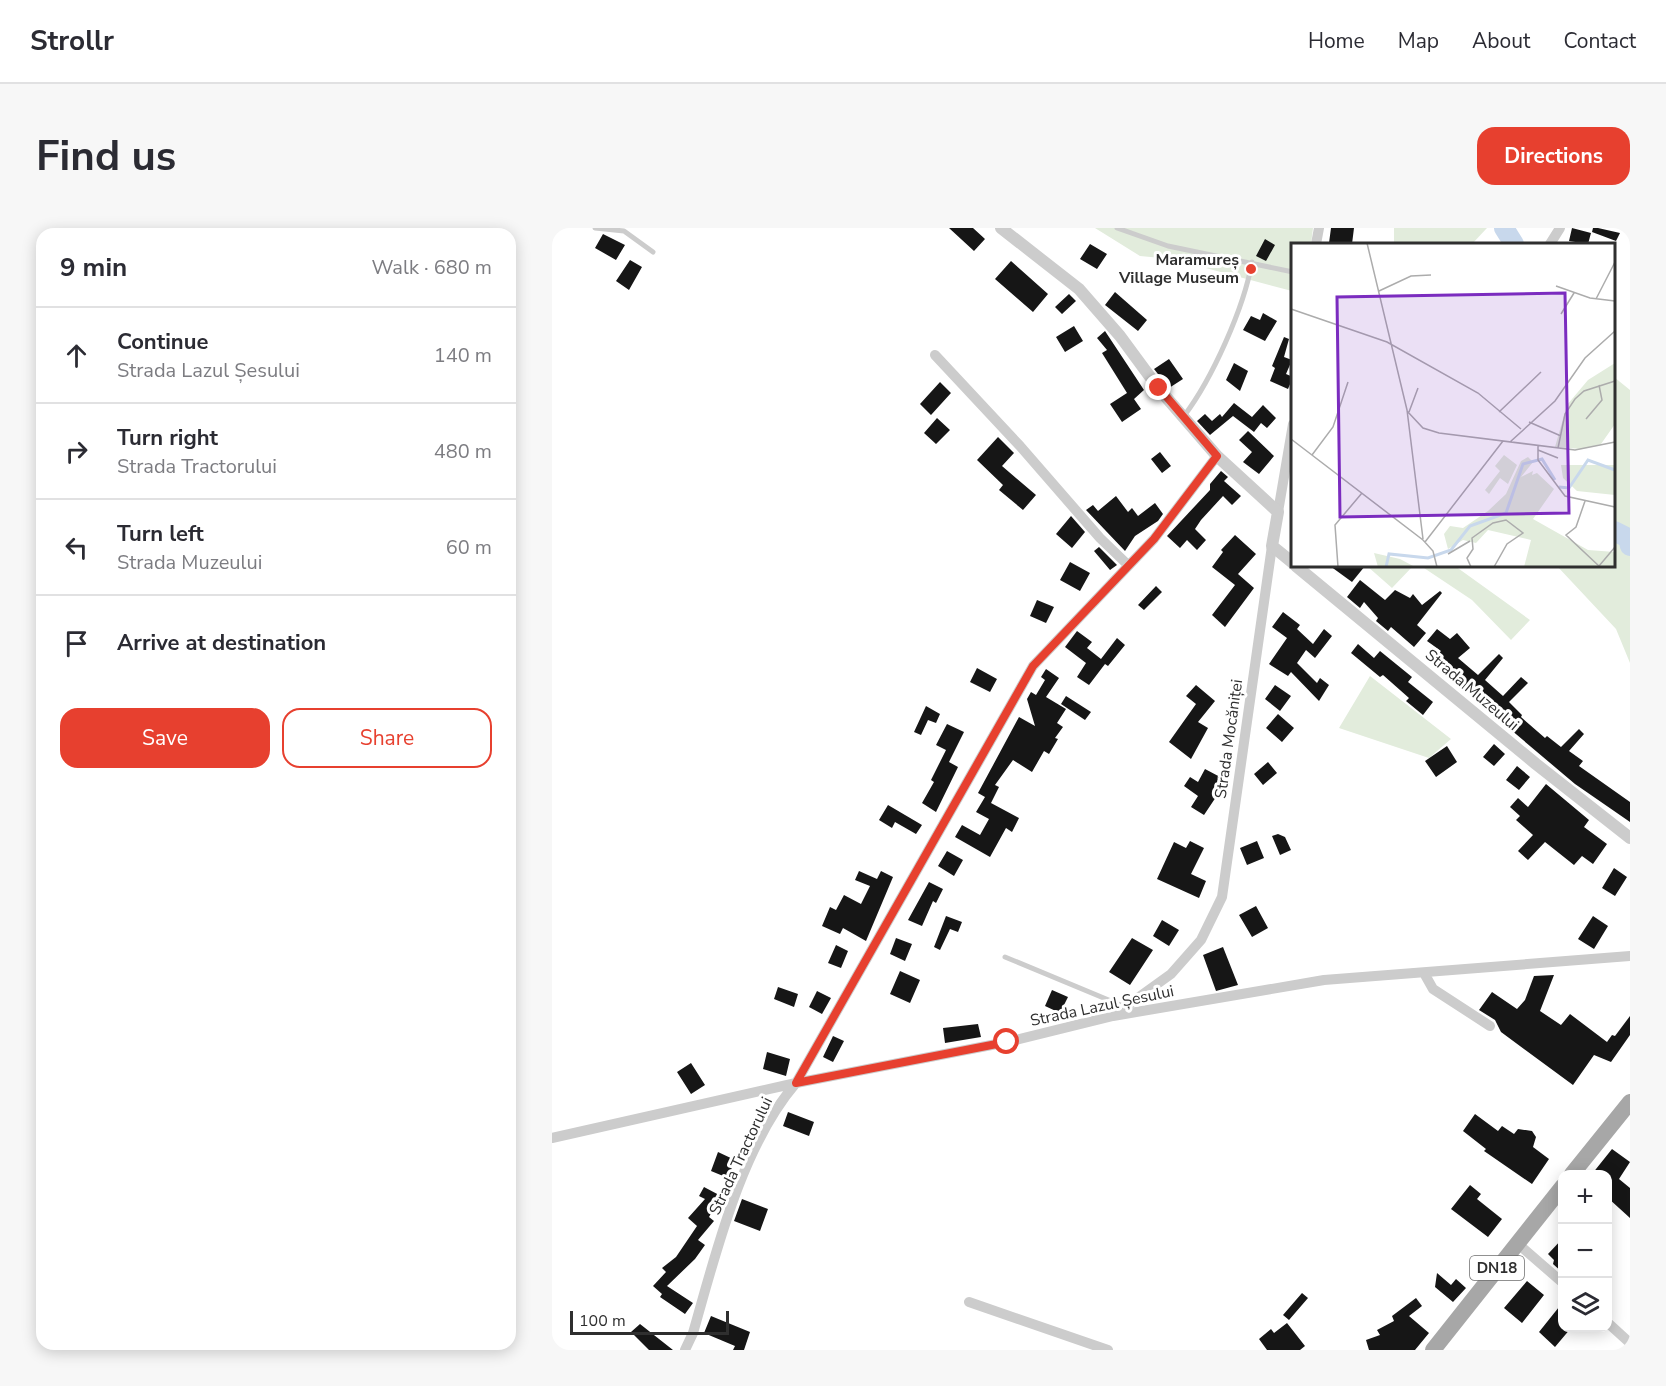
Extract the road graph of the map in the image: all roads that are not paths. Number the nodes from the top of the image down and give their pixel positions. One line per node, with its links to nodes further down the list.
1 (596, 228): 8 (lane)
2 (1001, 228): 12 (street)
3 (1117, 228): 9 (lane)
4 (1319, 228): 6 (street)
5 (1560, 228): 7 (street)
6 (1317, 243)
7 (1551, 243)
8 (654, 252)
9 (1252, 262): 10 (lane); 12 (lane)
10 (1291, 272)
11 (935, 355): 18 (street)
12 (1183, 418): 14 (street)
13 (1291, 436): 15 (street, Strada Mocăniței)
14 (1217, 456): 15 (street); 18 (street, Strada Tractorului)
15 (1278, 512): 16 (street, Strada Mocăniței)
16 (1272, 546): 17 (street, Strada Muzeului); 24 (street, Strada Mocăniței)
17 (1291, 562)
18 (1128, 565): 27 (street, Strada Tractorului)
19 (1298, 567): 20 (street, Strada Muzeului)
20 (1630, 838)
21 (1630, 956): 23 (street, Strada Lazul Șesului)
22 (1005, 957): 24 (lane)
23 (1424, 973): 25 (street, Strada Lazul Șesului); 26 (street)
24 (1123, 1006): 25 (street, Strada Mocăniței)
25 (1113, 1016): 27 (street, Strada Lazul Șesului)
26 (1490, 1026)
27 (796, 1083): 29 (street, Strada Lazul Șesului); 37 (street, Strada Tractorului)
28 (1630, 1102): 30 (main road)
29 (552, 1138)
30 (1575, 1170)
31 (1558, 1192): 32 (main road, DN18)
32 (1517, 1243): 33 (street); 39 (main road, DN18)
33 (1558, 1279)
34 (969, 1302): 38 (street)
35 (1612, 1327): 36 (street)
36 (1630, 1343)
37 (685, 1350)
38 (1108, 1350)
39 (1433, 1350)

